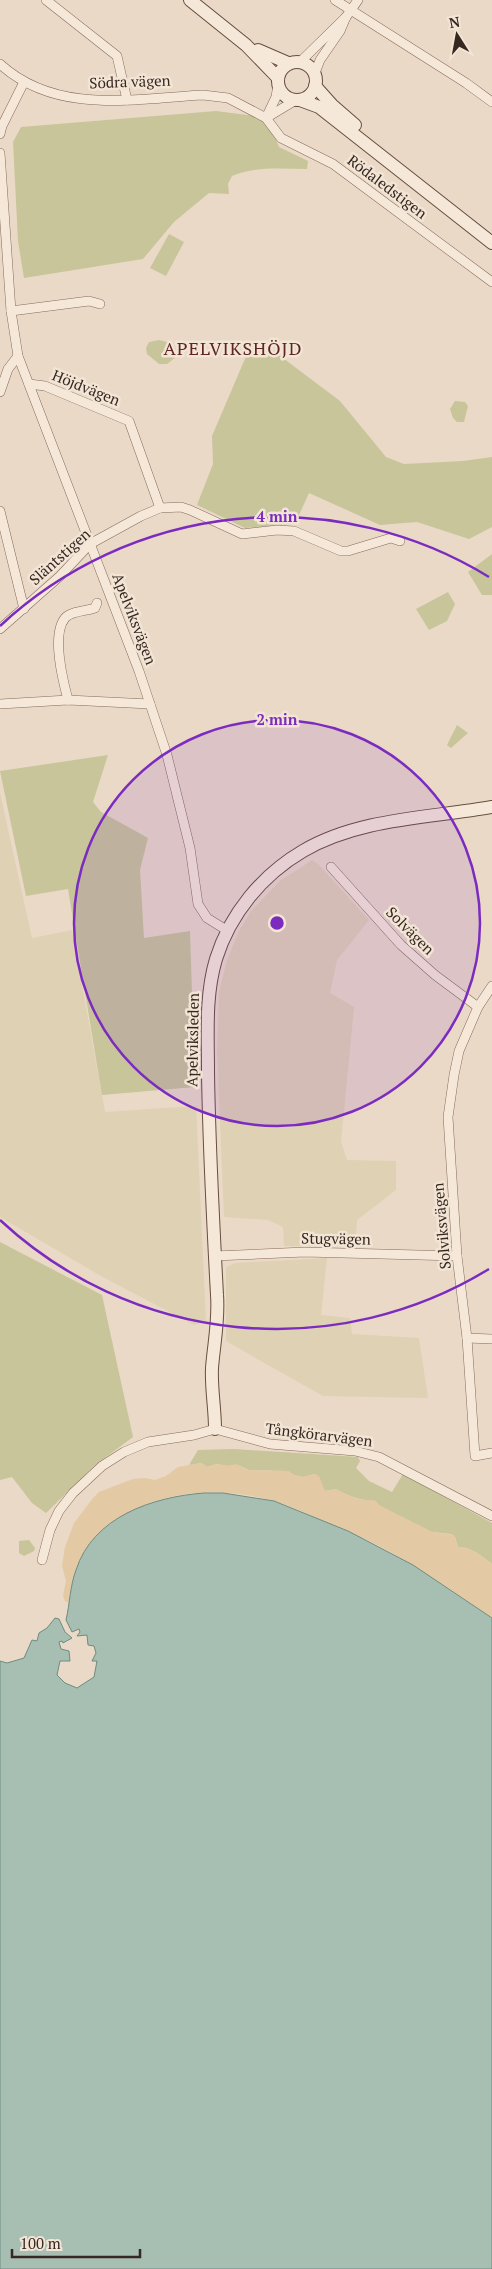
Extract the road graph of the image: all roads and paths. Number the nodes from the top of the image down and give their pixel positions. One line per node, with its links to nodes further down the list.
1 (46, 0): 12 (street)
2 (190, 0): 6 (street)
3 (335, 0): 5 (street)
4 (358, 0): 5 (street)
5 (348, 13): 7 (street); 9 (street); 14 (street)
6 (246, 45): 7 (street); 10 (street)
7 (294, 63): 9 (street); 10 (street)
8 (0, 64): 11 (street, Södra vägen)
9 (315, 80): 13 (street); 18 (street)
10 (278, 81): 13 (street); 15 (street)
11 (24, 82): 12 (street, Södra vägen); 16 (street)
12 (127, 100): 15 (street, Södra vägen)
13 (298, 100): 15 (street); 18 (street)
14 (492, 102)
15 (266, 118): 20 (street, Rödaledstigen)
16 (0, 134)
17 (0, 153): 22 (street, Apelviksvägen)
18 (423, 188): 19 (street)
19 (492, 243)
20 (492, 282)
21 (100, 304): 22 (street)
22 (12, 311): 23 (street, Apelviksvägen)
23 (18, 356): 24 (street, Apelviksvägen); 25 (street)
24 (29, 384): 26 (street, Höjdvägen); 29 (street, Apelviksvägen)
25 (0, 392)
26 (160, 508): 28 (street, Släntstigen); 29 (street, Släntstigen)
27 (0, 511): 31 (street)
28 (400, 541)
29 (90, 544): 31 (street, Släntstigen); 35 (street, Apelviksvägen)
30 (97, 603): 33 (street)
31 (24, 608): 32 (street, Släntstigen)
32 (0, 629)
33 (68, 700): 34 (street); 35 (street)
34 (0, 704)
35 (150, 704): 38 (street, Apelviksvägen)
36 (492, 807): 38 (street, Apelviksleden)
37 (331, 866): 40 (street, Solvägen)
38 (228, 930): 41 (street, Apelviksleden)
39 (492, 986): 40 (street, Solviksvägen)
40 (478, 1007): 42 (street, Solviksvägen)
41 (214, 1256): 42 (street, Stugvägen); 45 (street, Apelviksleden)
42 (457, 1256): 43 (street, Solviksvägen)
43 (467, 1338): 44 (street); 46 (street, Solviksvägen)
44 (492, 1339)
45 (215, 1429): 47 (street, Tångkörarvägen); 48 (street)
46 (492, 1453)
47 (492, 1516)
48 (42, 1560)

